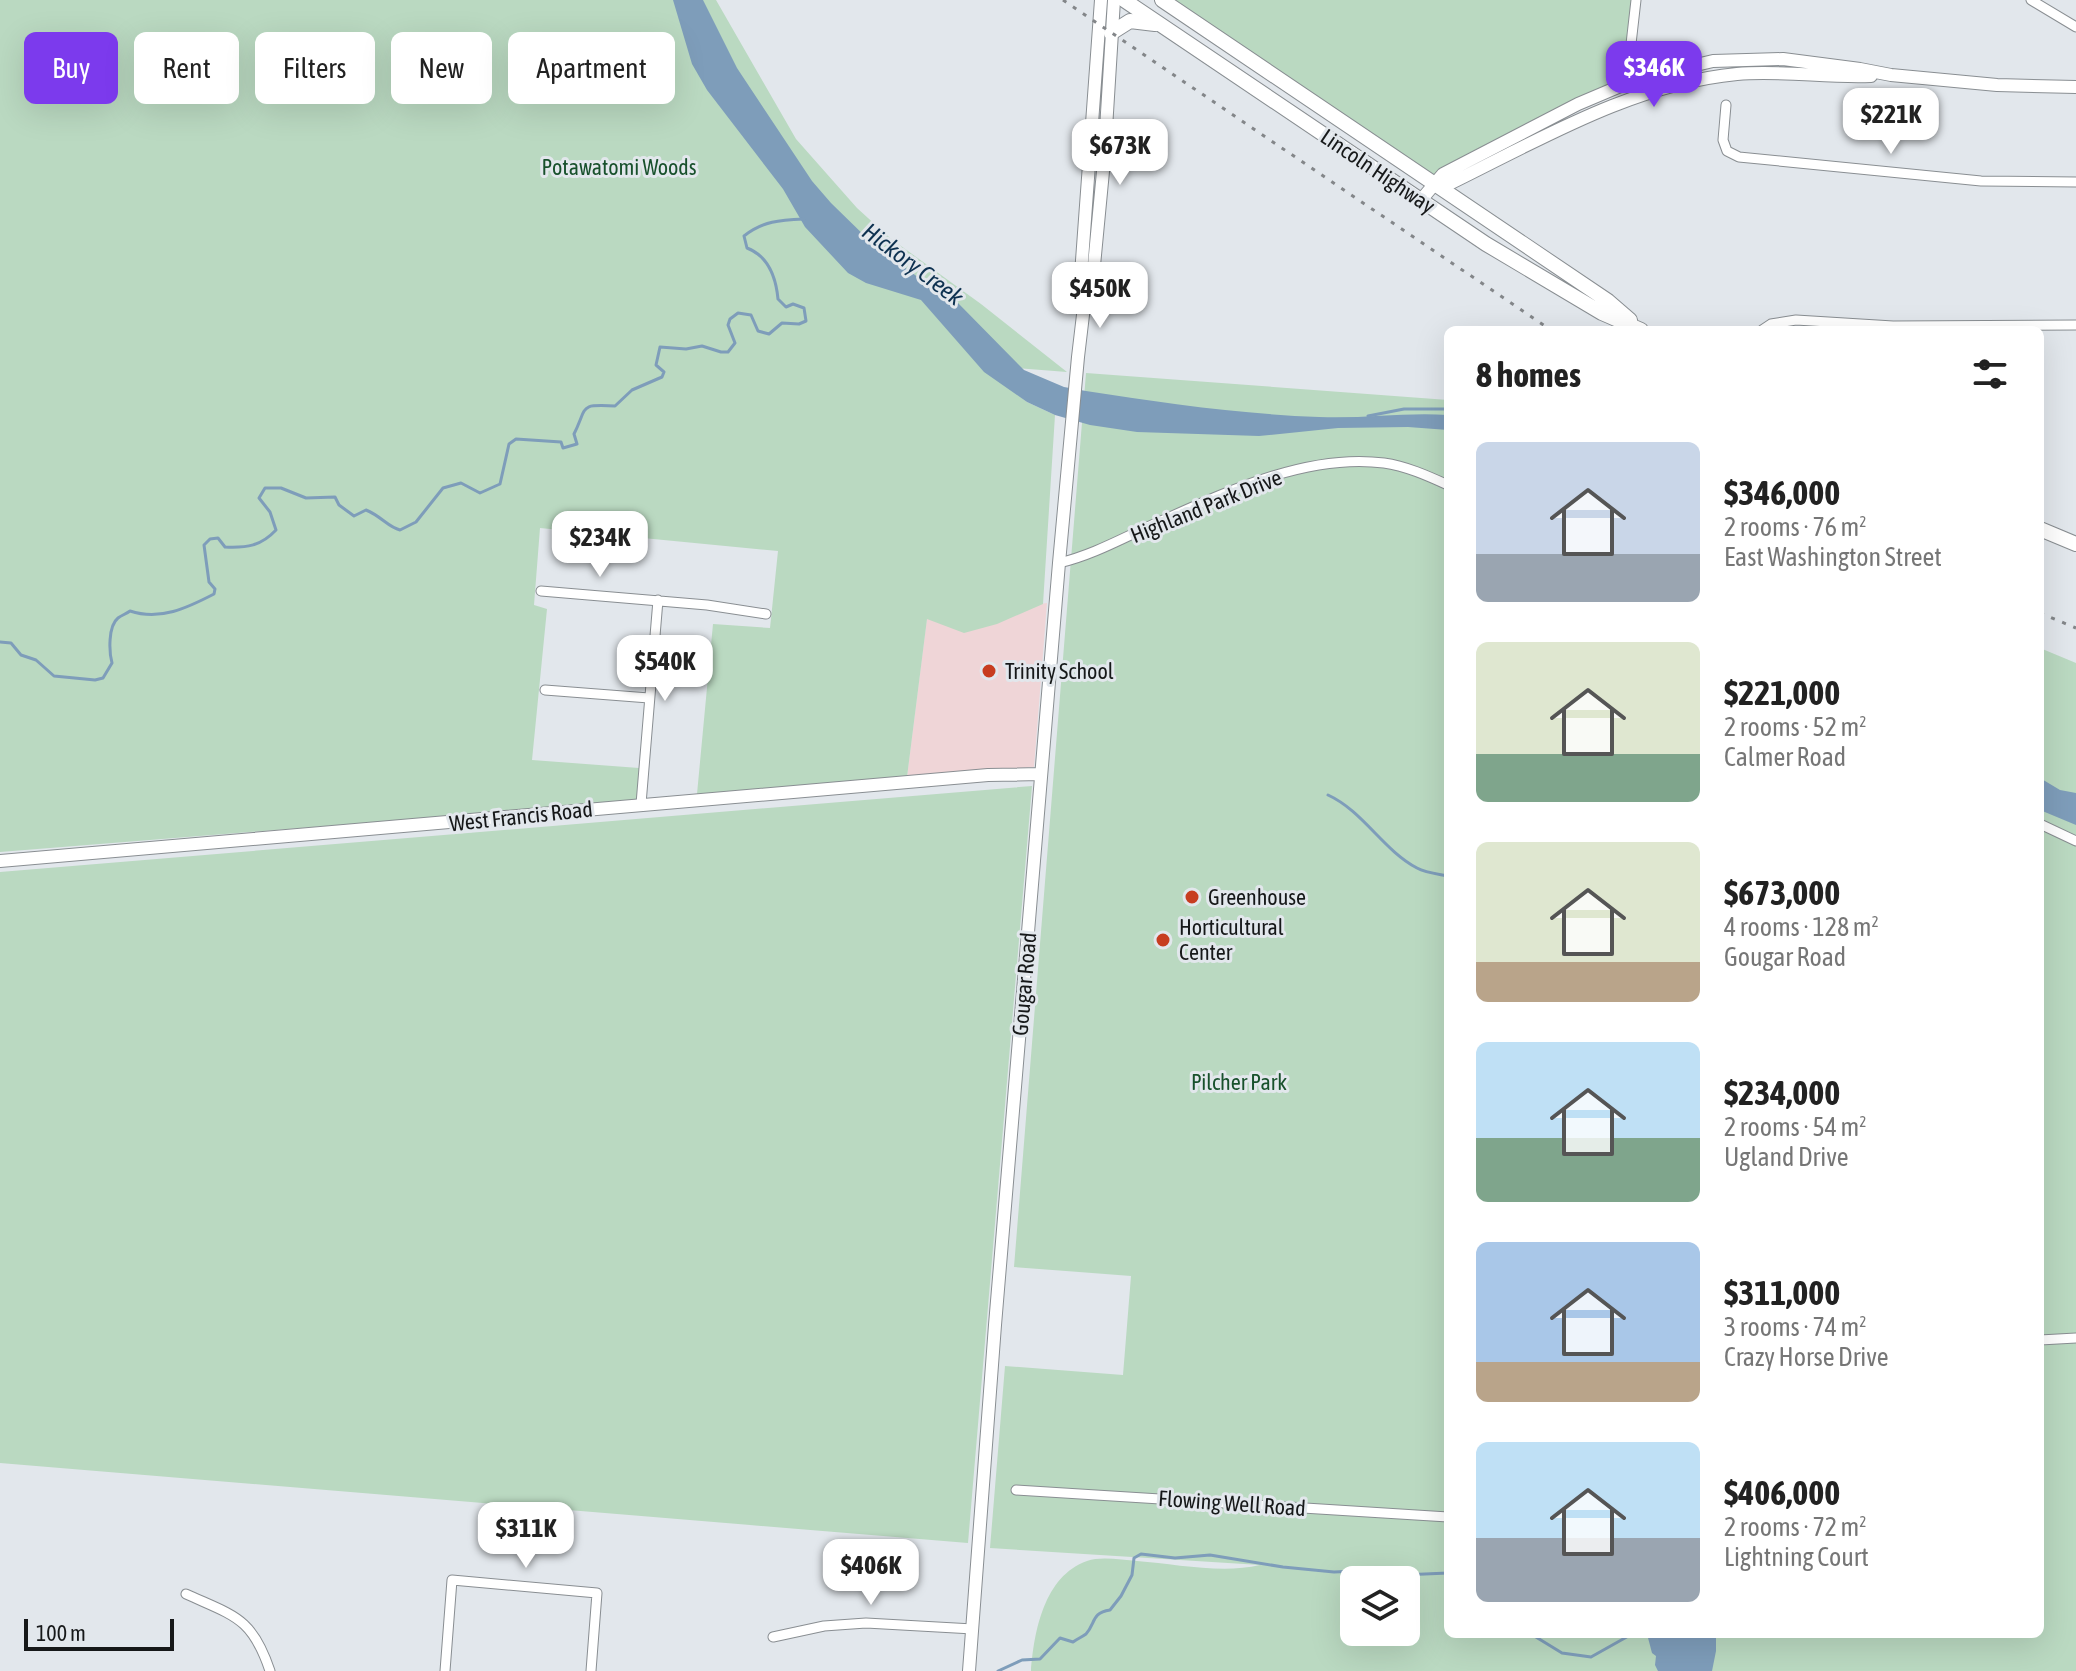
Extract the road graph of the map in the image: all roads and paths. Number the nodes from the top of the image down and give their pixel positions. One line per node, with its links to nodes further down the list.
1 (1101, 0): 18 (street, Gougar Road)
2 (1114, 0): 9 (street, Gougar Road)
3 (1124, 0): 7 (main road, Lincoln Highway)
4 (1162, 0): 16 (main road, Lincoln Highway)
5 (1636, 0): 11 (street)
6 (2031, 0): 8 (street)
7 (1163, 27): 9 (main road); 17 (main road, Lincoln Highway)
8 (2076, 27)
9 (1111, 33): 18 (street, Gougar Road)
10 (1891, 75): 11 (street); 12 (street); 13 (street)
11 (1637, 79): 13 (street); 16 (street)
12 (2076, 87)
13 (1641, 94): 16 (street)
14 (1726, 105): 15 (street)
15 (2076, 182)
16 (1435, 184): 17 (street); 21 (main road, Lincoln Highway)
17 (1421, 200): 20 (main road, Lincoln Highway)
18 (1085, 298): 28 (street, Gougar Road)
19 (2076, 325): 23 (street)
20 (1633, 326)
21 (1637, 326)
22 (1768, 326): 24 (street)
23 (1893, 326)
24 (1893, 326)
25 (1444, 483): 28 (street, Highland Park Drive)
26 (2044, 531): 27 (main road)
27 (2076, 544)
28 (1059, 563): 34 (street, Gougar Road)
29 (541, 591): 30 (street)
30 (658, 600): 31 (street); 33 (street)
31 (766, 614)
32 (545, 690): 33 (street)
33 (649, 698): 35 (street)
34 (1041, 774): 35 (street, West Francis Road); 44 (street, Gougar Road)
35 (641, 804): 38 (street, West Francis Road)
36 (2044, 826): 37 (street)
37 (2076, 841)
38 (0, 861)
39 (2076, 1338): 40 (street)
40 (2044, 1340)
41 (1016, 1490): 42 (street, Flowing Well Road)
42 (1444, 1517)
43 (186, 1594): 46 (street)
44 (973, 1629): 45 (street); 49 (street, Gougar Road)
45 (773, 1637)
46 (270, 1671)
47 (445, 1671): 48 (street)
48 (591, 1671)
49 (969, 1671)

